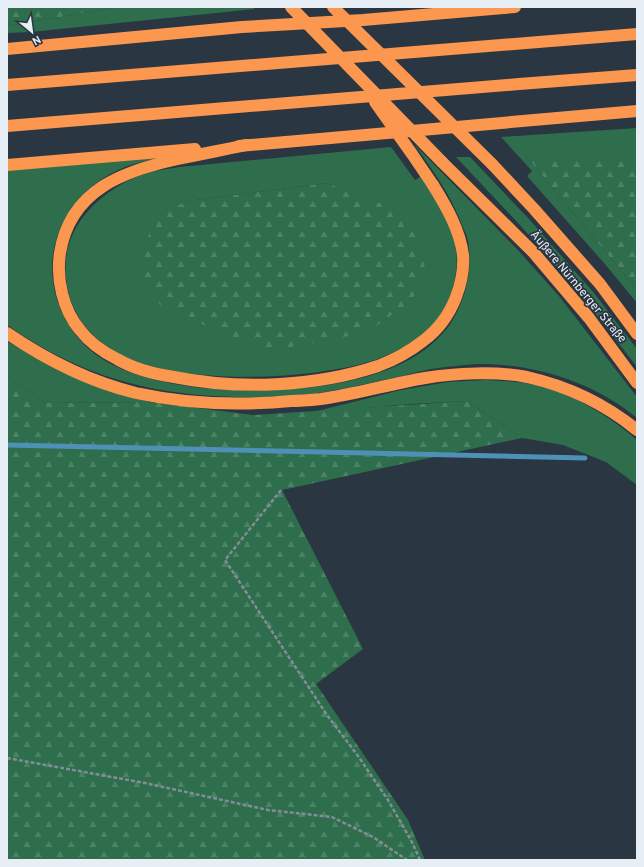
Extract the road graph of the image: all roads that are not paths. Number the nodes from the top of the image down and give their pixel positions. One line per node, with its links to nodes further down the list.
1 (291, 7): 10 (highway, bridge)
2 (333, 7): 17 (highway, Äußere Nürnberger Straße, bridge)
3 (421, 7): 5 (highway)
4 (515, 7): 5 (highway)
5 (363, 20): 8 (highway)
6 (637, 34): 12 (highway)
7 (7, 46): 8 (highway)
8 (44, 46): 9 (highway)
9 (7, 49)
10 (345, 63): 15 (highway, bridge); 21 (highway, Äußere Nürnberger Straße, bridge)
11 (637, 75): 14 (highway)
12 (7, 85)
13 (637, 112): 15 (highway)
14 (7, 126)
15 (246, 145): 16 (highway)
16 (7, 165)
17 (600, 284): 18 (highway); 20 (highway, Äußere Nürnberger Straße)
18 (637, 319)
19 (7, 333): 22 (highway)
20 (637, 334)
21 (637, 383)
22 (637, 430)

